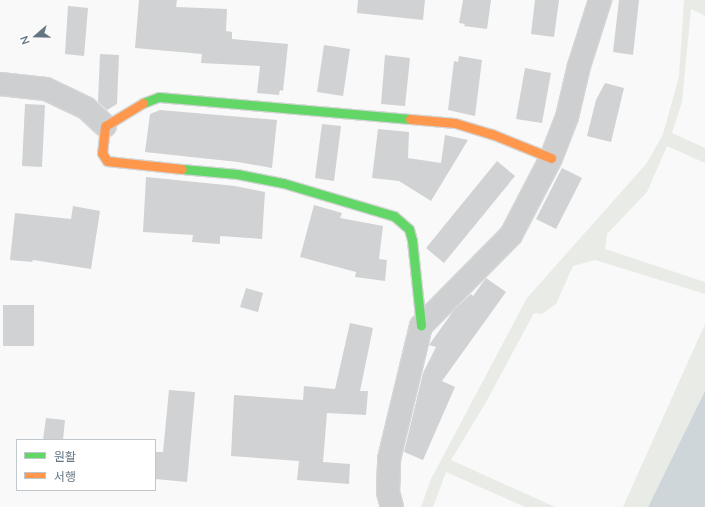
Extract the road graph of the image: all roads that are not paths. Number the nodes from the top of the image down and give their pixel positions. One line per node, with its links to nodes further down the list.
1 (600, 0): 4 (street)
2 (0, 84): 3 (street)
3 (105, 126): 4 (street); 5 (street)
4 (551, 158): 5 (street)
5 (421, 326): 6 (street)
6 (392, 507)

